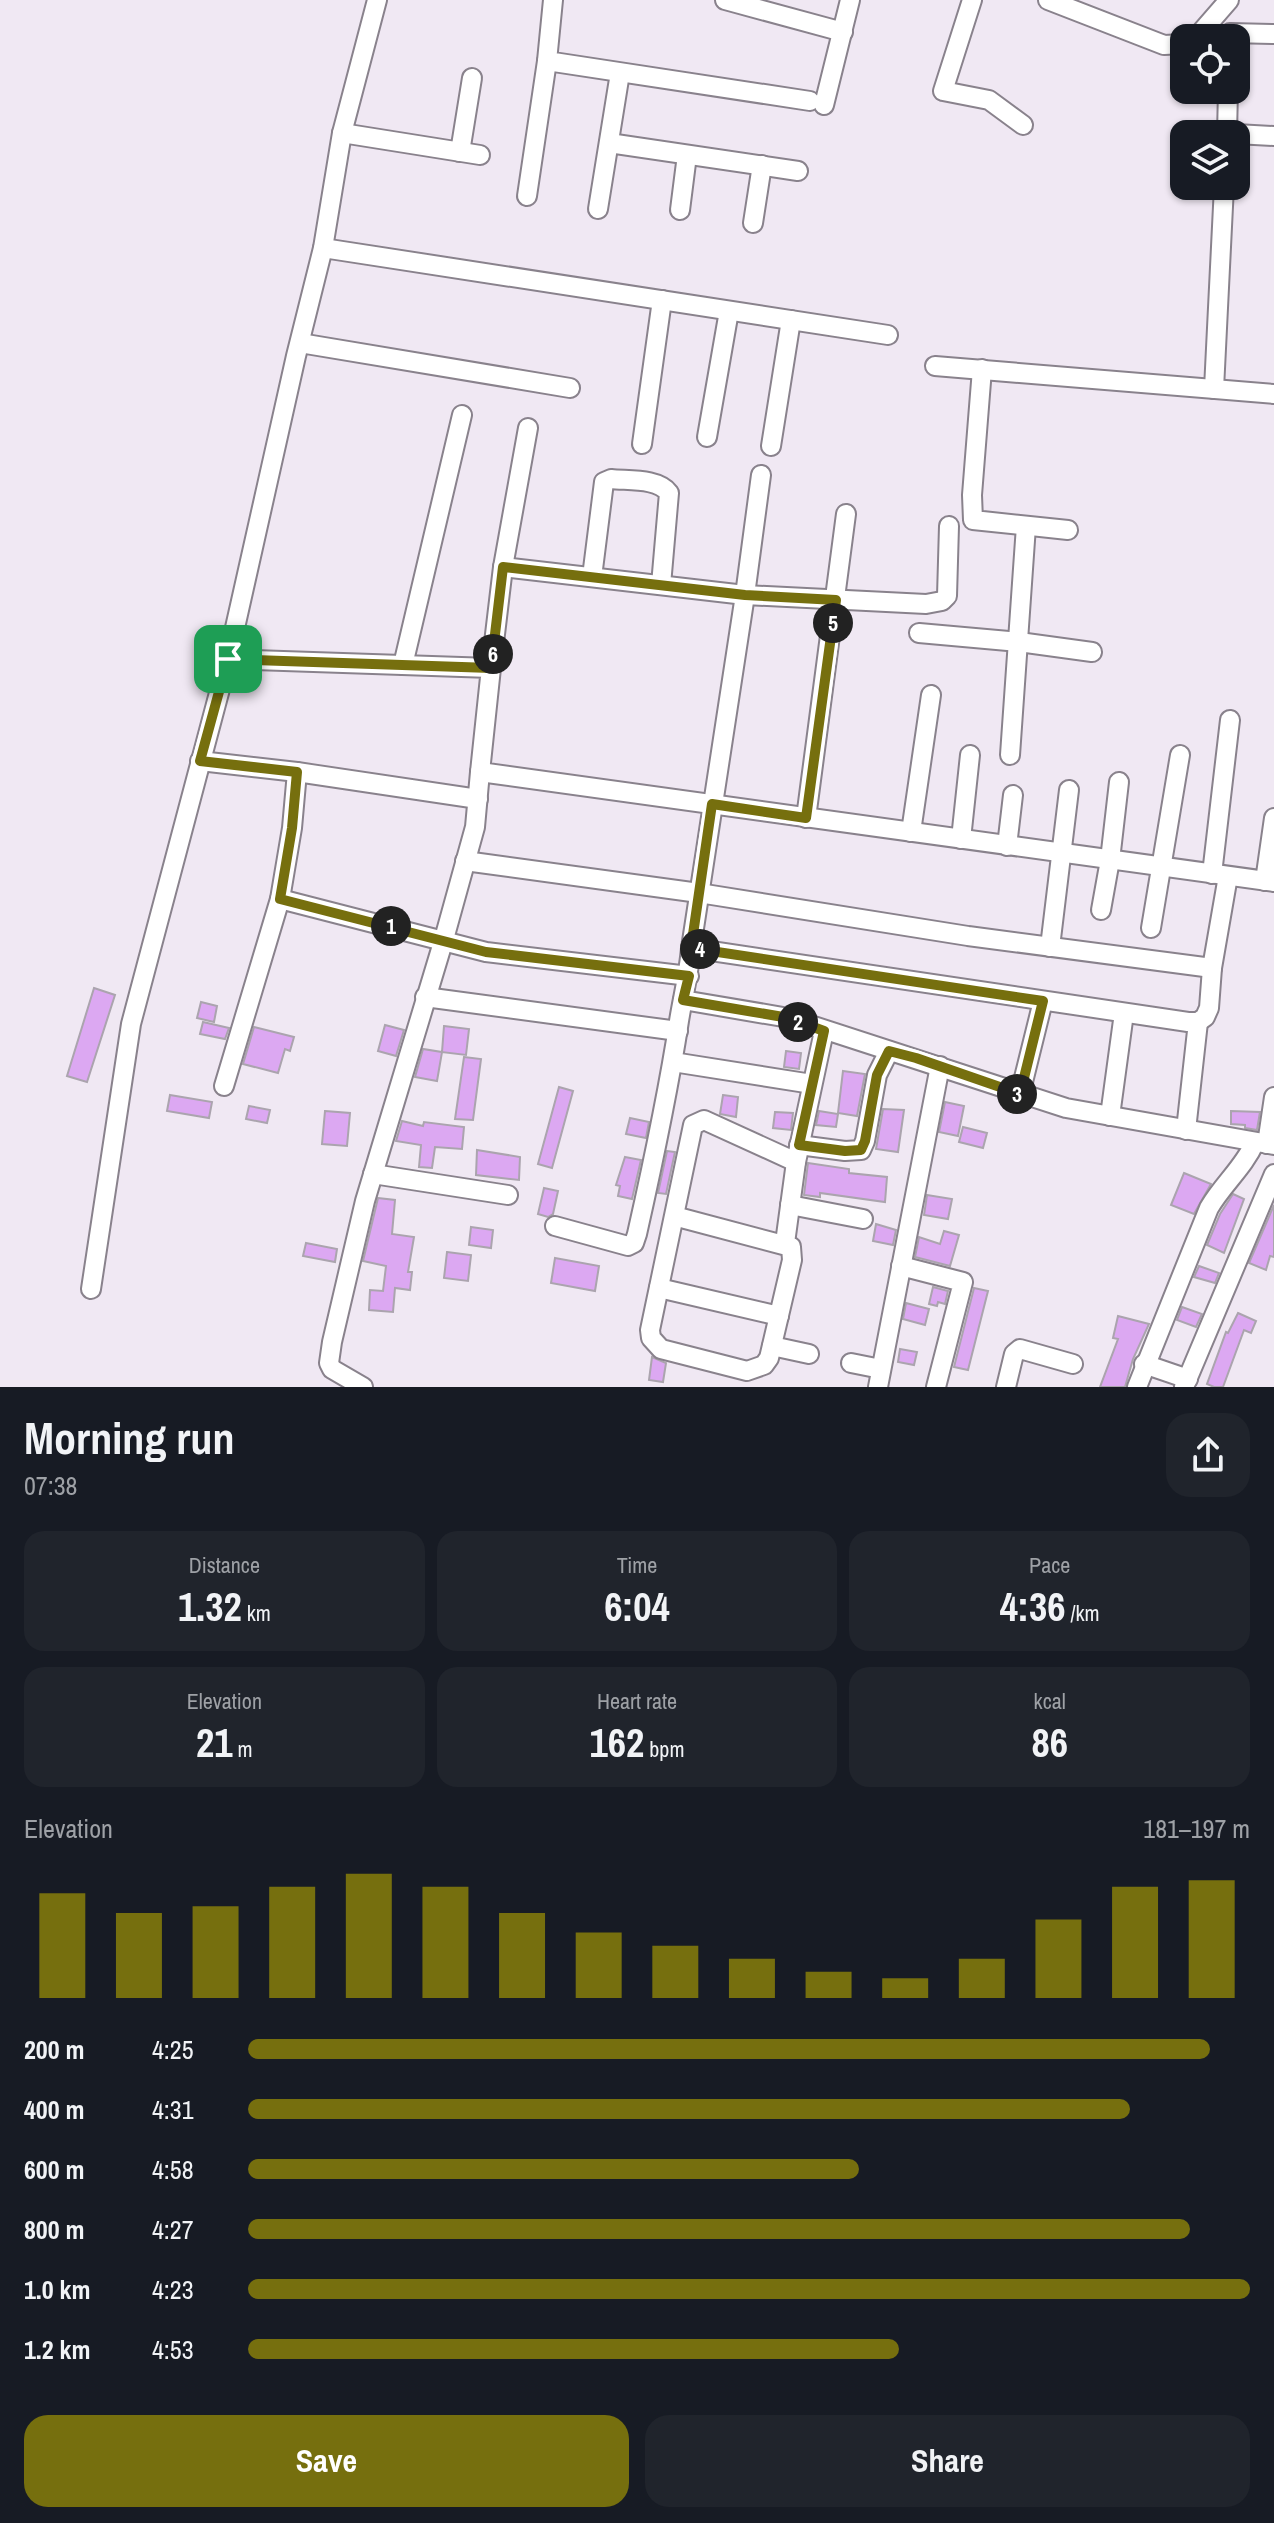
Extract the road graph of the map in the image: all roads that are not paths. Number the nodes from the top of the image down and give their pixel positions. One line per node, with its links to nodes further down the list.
1 (377, 0): 17 (street)
2 (553, 0): 13 (street)
3 (725, 0): 9 (street)
4 (850, 0): 9 (street)
5 (972, 0): 16 (street)
6 (1048, 0): 12 (street)
7 (1229, 0): 8 (street)
8 (1208, 24)
9 (843, 32): 14 (street)
10 (1250, 33): 11 (street)
11 (1274, 34)
12 (1170, 45)
13 (547, 61): 14 (street); 26 (street)
14 (620, 73): 20 (street)
15 (472, 78): 21 (street)
16 (1023, 125)
17 (342, 133): 21 (street); 31 (street)
18 (1250, 135): 19 (street)
19 (1274, 136)
20 (609, 143): 23 (street); 28 (street)
21 (460, 152): 22 (street)
22 (480, 155)
23 (687, 155): 24 (street); 29 (street)
24 (762, 165): 25 (street); 30 (street)
25 (798, 171)
26 (527, 196)
27 (1223, 200): 40 (street)
28 (598, 209)
29 (680, 210)
30 (753, 223)
31 (323, 248): 32 (street); 36 (street)
32 (662, 300): 33 (street); 45 (street)
33 (729, 311): 34 (street); 44 (street)
34 (791, 320): 35 (street); 46 (street)
35 (888, 335)
36 (300, 343): 39 (street); 60 (street)
37 (935, 366): 38 (street)
38 (982, 369): 40 (street); 50 (street)
39 (570, 388)
40 (1214, 389): 41 (street)
41 (1274, 394)
42 (462, 415): 61 (street)
43 (528, 428): 52 (street)
44 (707, 437)
45 (642, 444)
46 (771, 446)
47 (761, 475): 55 (street)
48 (846, 514): 56 (street)
49 (949, 526): 56 (street)
50 (1026, 526): 51 (street); 58 (street)
51 (1068, 530)
52 (503, 567): 53 (street); 62 (street)
53 (592, 577): 54 (street); 54 (street)
54 (661, 585): 55 (street)
55 (745, 595): 56 (street); 75 (street)
56 (836, 600): 76 (street)
57 (919, 633): 58 (street)
58 (1019, 642): 59 (street); 66 (street)
59 (1092, 652)
60 (228, 659): 61 (street); 68 (street)
61 (403, 665): 62 (street)
62 (491, 668): 70 (street)
63 (931, 695): 78 (street)
64 (1230, 720): 85 (street)
65 (970, 755): 79 (street)
66 (1010, 755)
67 (1180, 755): 84 (street)
68 (200, 761): 69 (street); 124 (street)
69 (297, 772): 74 (street); 88 (street)
70 (480, 772): 74 (street); 75 (street)
71 (1119, 782): 82 (street)
72 (1069, 790): 81 (street)
73 (1013, 795): 80 (street)
74 (478, 799): 83 (street)
75 (712, 804): 76 (street); 87 (street)
76 (806, 818): 78 (street)
77 (1274, 818): 86 (street)
78 (911, 832): 79 (street)
79 (961, 839): 80 (street)
80 (1007, 846): 81 (street)
81 (1061, 853): 82 (street); 92 (street)
82 (1110, 860): 84 (street); 89 (street)
83 (465, 861): 87 (street); 91 (street)
84 (1162, 867): 85 (street); 90 (street)
85 (1220, 875): 86 (street); 94 (street)
86 (1269, 881)
87 (699, 893): 92 (street); 93 (street)
88 (280, 899): 91 (street); 107 (street)
89 (1101, 910)
90 (1151, 928)
91 (444, 939): 95 (street); 96 (street)
92 (1050, 947): 94 (street)
93 (691, 948): 95 (street); 98 (street)
94 (1212, 968): 100 (street)
95 (689, 976): 97 (street)
96 (425, 997): 101 (street); 114 (street)
97 (683, 1000): 101 (street); 102 (street)
98 (1043, 1001): 99 (street); 108 (street)
99 (1124, 1013): 100 (street); 110 (street)
100 (1198, 1022): 111 (street)
101 (678, 1031): 104 (street)
102 (824, 1031): 103 (street); 106 (street)
103 (889, 1051): 105 (street); 113 (street)
104 (673, 1062): 106 (street); 120 (street)
105 (940, 1066): 108 (street); 122 (street)
106 (812, 1084): 113 (street)
107 (224, 1086)
108 (1020, 1094): 110 (street)
109 (1274, 1097): 112 (street)
110 (1110, 1116): 111 (street)
111 (1186, 1130): 112 (street)
112 (1265, 1143): 130 (street)
113 (798, 1154): 117 (street); 118 (street)
114 (373, 1174): 116 (street); 133 (street)
115 (1274, 1174): 132 (street)
116 (508, 1195)
117 (790, 1205): 119 (street); 121 (street)
118 (674, 1216): 121 (street); 123 (street)
119 (863, 1219)
120 (555, 1226)
121 (785, 1243): 125 (street)
122 (901, 1266): 131 (street); 134 (street)
123 (659, 1288): 125 (street); 126 (street)
124 (91, 1289)
125 (779, 1316): 126 (street)
126 (772, 1346): 127 (street)
127 (809, 1354)
128 (851, 1363): 131 (street)
129 (1073, 1364): 135 (street)
130 (1144, 1364): 132 (street); 136 (street)
131 (880, 1378)
132 (1186, 1383)
133 (363, 1387)
134 (936, 1387)
135 (1006, 1387)
136 (1137, 1387)

